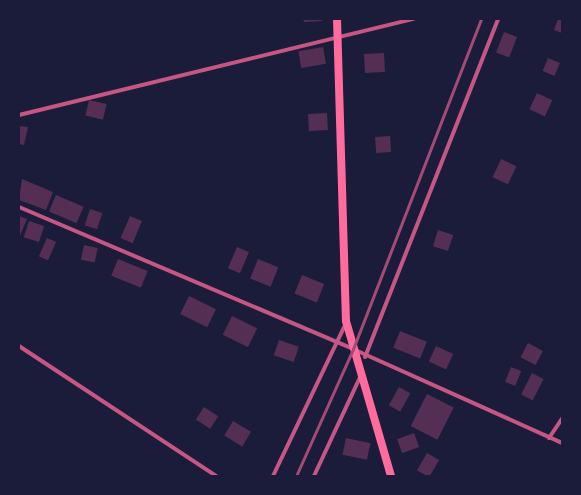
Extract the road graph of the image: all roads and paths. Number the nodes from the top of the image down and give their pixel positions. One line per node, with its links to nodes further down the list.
1 (337, 19): 4 (main road)
2 (413, 19): 4 (street)
3 (498, 19): 11 (street)
4 (338, 35): 5 (street); 7 (main road)
5 (19, 115)
6 (19, 207): 8 (street)
7 (346, 321): 8 (street); 10 (main road)
8 (339, 343): 10 (street); 17 (street)
9 (19, 346): 16 (street)
10 (353, 349): 11 (street); 12 (main road)
11 (365, 357): 14 (street)
12 (362, 375): 18 (street); 19 (main road)
13 (562, 419): 14 (street)
14 (549, 438): 15 (street)
15 (562, 443)
16 (216, 476)
17 (273, 476)
18 (314, 476)
19 (391, 476)

